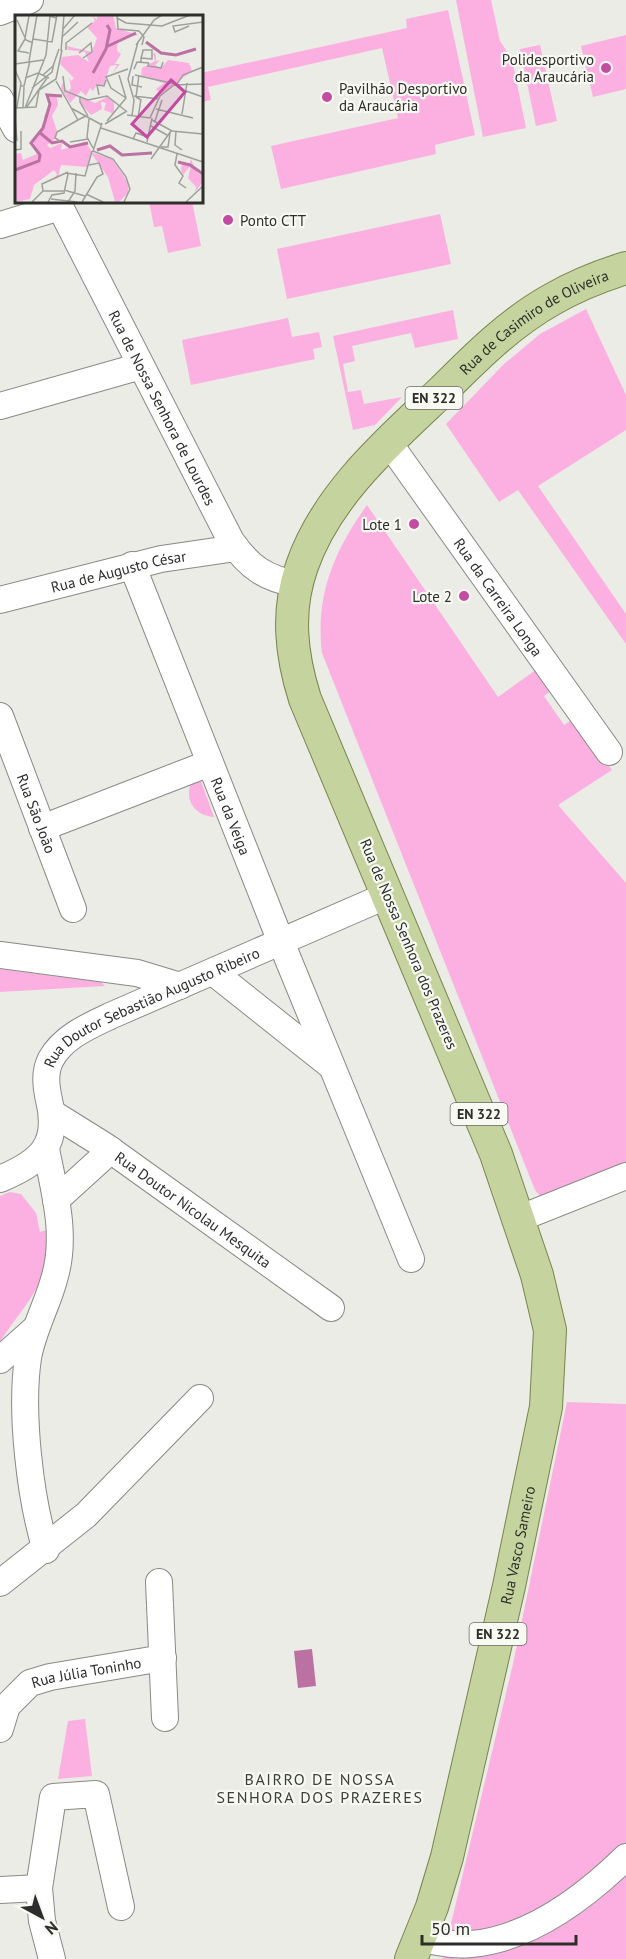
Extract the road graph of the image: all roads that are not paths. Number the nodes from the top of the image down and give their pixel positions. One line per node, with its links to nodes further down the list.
1 (30, 0): 2 (street)
2 (0, 12)
3 (0, 99): 4 (street)
4 (15, 127)
5 (59, 204): 6 (street); 8 (street, Rua de Nossa Senhora de Lourdes)
6 (0, 225)
7 (626, 268): 10 (main road, Rua de Casimiro de Oliveira / EN 322)
8 (141, 366): 9 (street); 11 (street, Rua de Nossa Senhora de Lourdes)
9 (0, 406)
10 (389, 443): 13 (main road, Rua de Casimiro de Oliveira / EN 322); 16 (street, Rua da Carreira Longa)
11 (236, 548): 12 (street, Rua de Augusto César); 13 (street, Rua de Nossa Senhora de Lourdes)
12 (132, 565): 14 (street, Rua de Augusto César); 17 (street, Rua da Veiga)
13 (297, 584): 19 (main road, Rua de Nossa Senhora dos Prazeres / EN 322)
14 (0, 600)
15 (0, 716): 18 (street, Rua São João)
16 (609, 752)
17 (210, 763): 18 (street); 21 (street, Rua da Veiga)
18 (42, 828): 20 (street, Rua São João)
19 (388, 895): 21 (street, Rua Doutor Sebastião Augusto Ribeiro); 32 (main road, Rua de Nossa Senhora dos Prazeres / EN 322)
20 (73, 909)
21 (281, 942): 23 (street, Rua Doutor Sebastião Augusto Ribeiro); 25 (street, Rua da Veiga)
22 (0, 955): 24 (street)
23 (213, 972): 24 (street, Rua Doutor Sebastião Augusto Ribeiro); 25 (street, Rua da Veiga)
24 (180, 986): 26 (street, Rua Doutor Sebastião Augusto Ribeiro)
25 (332, 1066): 33 (street, Rua da Veiga)
26 (52, 1113): 27 (street, Rua Doutor Sebastião Augusto Ribeiro); 28 (street, Rua Doutor Nicolau Mesquita)
27 (46, 1149): 30 (street); 31 (street)
28 (111, 1150): 31 (street); 35 (street, Rua Doutor Nicolau Mesquita)
29 (626, 1176): 32 (street)
30 (0, 1179)
31 (56, 1200): 36 (street)
32 (518, 1220): 34 (main road, Rua de Nossa Senhora dos Prazeres / EN 322)
33 (411, 1259)
34 (545, 1303): 49 (main road, Rua Vasco Sameiro / EN 322)
35 (331, 1308)
36 (36, 1328): 37 (street); 39 (street)
37 (0, 1360)
38 (200, 1398): 39 (street)
39 (46, 1550): 41 (street)
40 (159, 1582): 42 (street)
41 (0, 1583)
42 (163, 1658): 43 (street); 44 (street, Rua Júlia Toninho)
43 (165, 1718)
44 (0, 1729)
45 (626, 1857): 49 (street)
46 (39, 1888): 47 (street); 48 (street); 50 (street)
47 (0, 1890)
48 (121, 1907)
49 (416, 1949)
50 (52, 1959)

